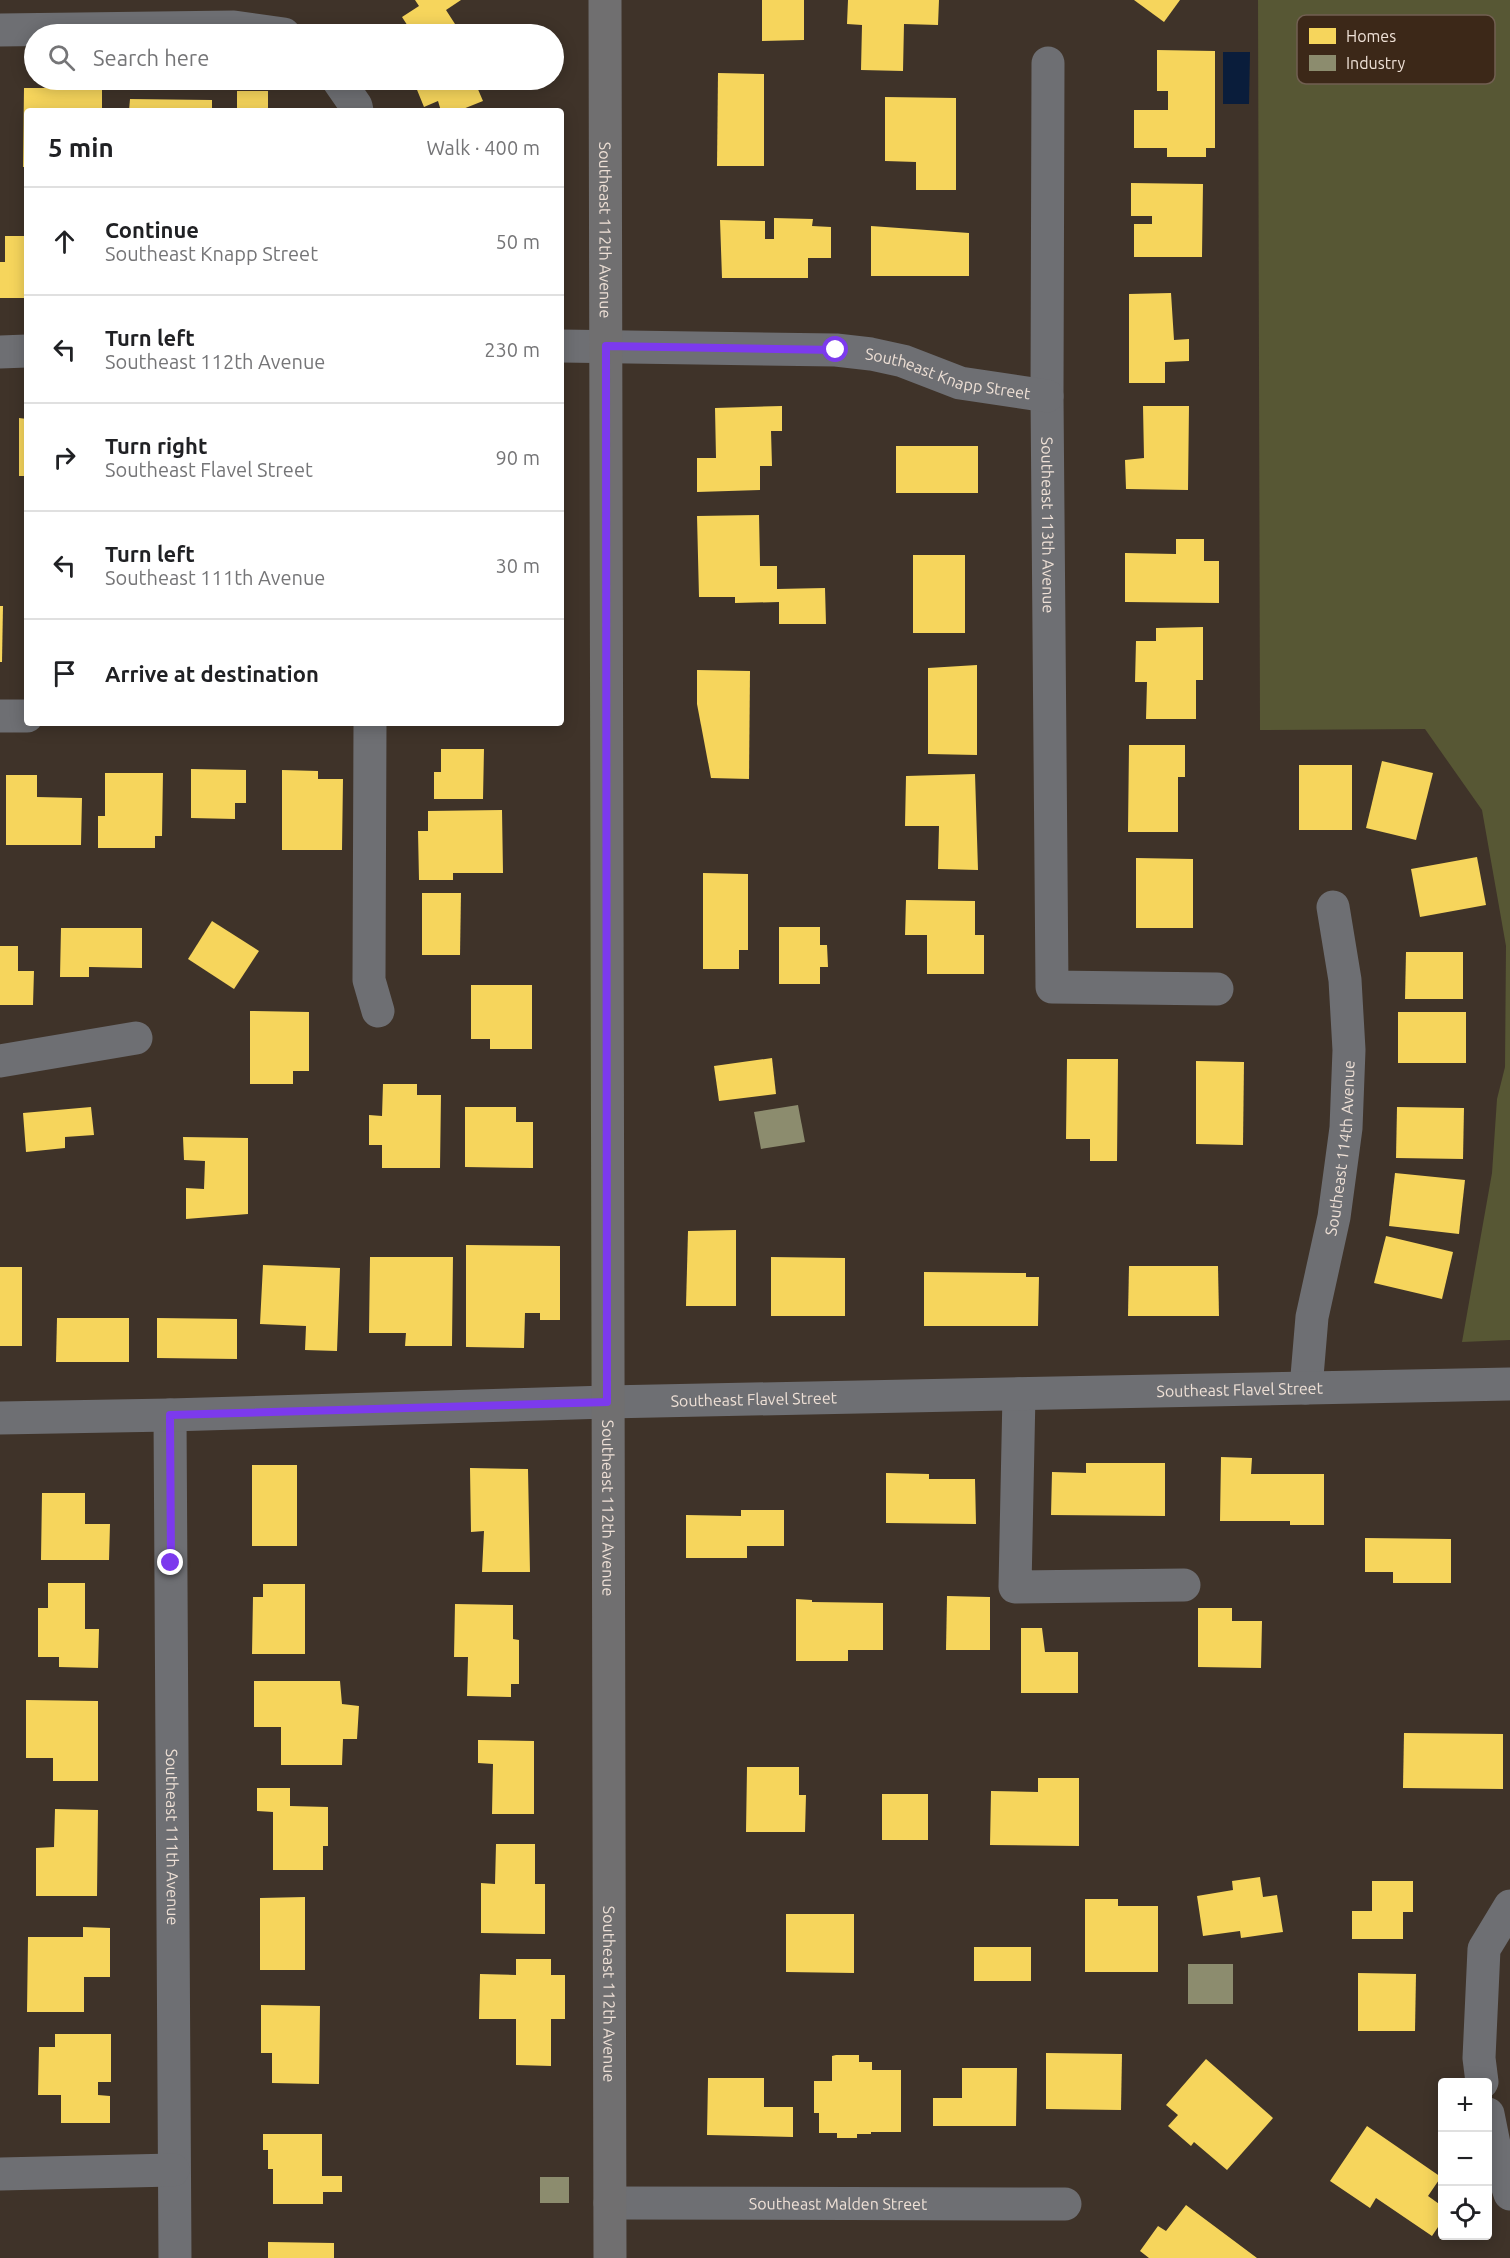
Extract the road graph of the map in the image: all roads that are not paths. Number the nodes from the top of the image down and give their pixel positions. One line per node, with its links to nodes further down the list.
1 (605, 0): 8 (main road, Southeast 112th Avenue)
2 (0, 30): 3 (street)
3 (24, 30)
4 (1048, 63): 11 (street, Southeast 113th Avenue)
5 (345, 90): 6 (street)
6 (356, 108)
7 (564, 346): 8 (street, Southeast Knapp Street)
8 (606, 346): 11 (street, Southeast Knapp Street); 23 (main road, Southeast 112th Avenue)
9 (24, 351): 10 (street)
10 (0, 352)
11 (1047, 396): 16 (street, Southeast 113th Avenue)
12 (0, 716): 13 (street)
13 (24, 716)
14 (370, 726): 17 (street)
15 (1333, 907): 21 (street, Southeast 114th Avenue)
16 (1217, 989)
17 (378, 1011)
18 (136, 1038): 19 (street)
19 (0, 1061)
20 (1510, 1384): 21 (street, Southeast Flavel Street)
21 (1306, 1388): 22 (street, Southeast Flavel Street)
22 (1019, 1394): 23 (street, Southeast Flavel Street); 26 (street)
23 (607, 1402): 24 (street, Southeast Flavel Street); 33 (main road, Southeast 112th Avenue)
24 (170, 1415): 25 (street, Southeast Flavel Street); 30 (street, Southeast 111th Avenue)
25 (0, 1418)
26 (1184, 1585)
27 (1510, 1906): 28 (street)
28 (1482, 2078)
29 (1492, 2132): 32 (street)
30 (173, 2170): 31 (street); 35 (street, Southeast 111th Avenue)
31 (0, 2174)
32 (1510, 2194)
33 (610, 2204): 34 (street, Southeast Malden Street); 36 (main road, Southeast 112th Avenue)
34 (1065, 2204)
35 (175, 2258)
36 (610, 2258)

